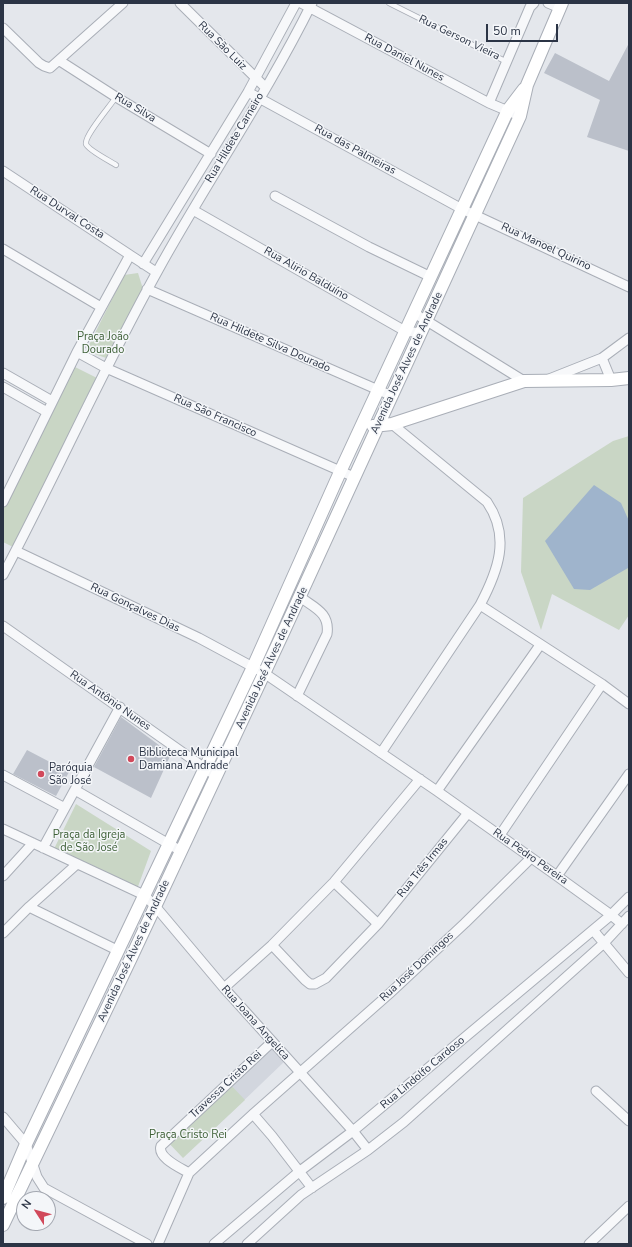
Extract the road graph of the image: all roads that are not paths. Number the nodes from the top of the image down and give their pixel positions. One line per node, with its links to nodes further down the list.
1 (123, 3): 10 (street)
2 (180, 3): 12 (street, Rua São Luiz)
3 (296, 3): 12 (street, Rua Hildete Carneiro)
4 (389, 3): 11 (lane, Rua Gerson Vieira)
5 (534, 3): 11 (street)
6 (548, 3): 8 (street)
7 (308, 5): 14 (street, Rua Hildete Carneiro); 18 (street, Rua Daniel Nunes)
8 (561, 6): 13 (main road, Avenida José Alves de Andrade)
9 (3, 28): 10 (street)
10 (60, 61): 16 (street, Rua Silva)
11 (507, 62): 18 (street)
12 (254, 78): 14 (street, Rua São Luiz); 15 (street, Rua Hildete Carneiro)
13 (527, 84): 19 (main road, Avenida José Alves de Andrade); 20 (main road, Avenida José Alves de Andrade)
14 (266, 88): 17 (street, Rua Hildete Carneiro)
15 (248, 92): 17 (street, Rua das Palmeiras); 21 (street, Rua Hildete Carneiro)
16 (116, 97): 21 (street, Rua Silva); 22 (lane)
17 (259, 98): 25 (street, Rua Hildete Carneiro); 27 (street, Rua das Palmeiras)
18 (489, 102): 19 (street, Rua Daniel Nunes)
19 (508, 110): 20 (street, Rua Daniel Nunes); 27 (main road, Avenida José Alves de Andrade)
20 (520, 116): 29 (main road, Avenida José Alves de Andrade)
21 (211, 154): 23 (street, Rua Hildete Carneiro)
22 (116, 165)
23 (202, 168): 25 (street); 32 (street, Rua Hildete Carneiro)
24 (3, 171): 31 (street, Rua Durval Costa)
25 (212, 176): 28 (street, Rua Hildete Carneiro)
26 (275, 196): 34 (street)
27 (462, 209): 29 (street, Rua Manoel Quirino); 34 (main road, Avenida José Alves de Andrade)
28 (193, 210): 33 (street, Rua Hildete Carneiro); 40 (street, Rua Alirio Balduíno)
29 (475, 214): 35 (street, Rua Manoel Quirino); 39 (main road, Avenida José Alves de Andrade)
30 (3, 249): 37 (street)
31 (130, 255): 32 (street); 37 (street)
32 (143, 264): 33 (street)
33 (156, 272): 36 (street)
34 (431, 277): 38 (main road, Avenida José Alves de Andrade)
35 (629, 287)
36 (148, 289): 45 (street); 52 (street, Rua Hildete Silva Dourado)
37 (101, 307): 43 (street)
38 (414, 313): 39 (street); 40 (main road, Avenida José Alves de Andrade)
39 (427, 321): 41 (main road, Avenida José Alves de Andrade); 49 (street)
40 (405, 331): 41 (street, Rua Alirio Balduíno); 52 (main road, Avenida José Alves de Andrade)
41 (421, 334): 53 (main road, Avenida José Alves de Andrade)
42 (629, 338): 44 (street)
43 (78, 352): 45 (street, Rua São Francisco); 54 (street)
44 (602, 358): 48 (street); 50 (street)
45 (106, 368): 59 (street, Rua São Francisco); 62 (street)
46 (3, 373): 54 (street)
47 (629, 378): 48 (main road)
48 (611, 380): 50 (main road)
49 (524, 381): 50 (main road); 56 (main road)
50 (542, 381)
51 (3, 387): 55 (street)
52 (378, 390): 53 (street, Rua Hildete Silva Dourado); 57 (main road, Avenida José Alves de Andrade)
53 (392, 396): 58 (main road, Avenida José Alves de Andrade)
54 (52, 401): 55 (street)
55 (48, 412): 61 (street)
56 (392, 424): 58 (main road); 65 (street)
57 (362, 426): 58 (main road); 59 (main road, Avenida José Alves de Andrade)
58 (378, 426): 60 (main road, Avenida José Alves de Andrade)
59 (340, 472): 60 (street, Rua São Francisco); 68 (main road, Avenida José Alves de Andrade)
60 (354, 478): 64 (main road, Avenida José Alves de Andrade)
61 (3, 502)
62 (16, 551): 63 (street); 68 (street, Rua Gonçalves Dias)
63 (3, 575)
64 (300, 597): 69 (main road, Avenida José Alves de Andrade); 71 (street)
65 (480, 605): 67 (street); 74 (street)
66 (3, 626): 73 (street, Rua Antônio Nunes)
67 (540, 645): 70 (street); 81 (street)
68 (253, 667): 69 (street, Rua Pedro Pereira); 75 (main road, Avenida José Alves de Andrade)
69 (264, 673): 71 (street, Rua Pedro Pereira); 78 (main road, Avenida José Alves de Andrade)
70 (602, 684): 72 (street); 85 (street)
71 (297, 696): 74 (street, Rua Pedro Pereira)
72 (629, 704)
73 (120, 707): 75 (street, Rua Antônio Nunes); 80 (street)
74 (381, 753): 79 (street, Rua Pedro Pereira)
75 (205, 768): 78 (street, Rua Antônio Nunes); 87 (main road, Avenida José Alves de Andrade)
76 (629, 774): 93 (street)
77 (3, 775): 82 (street)
78 (216, 776): 89 (main road, Avenida José Alves de Andrade)
79 (420, 779): 81 (street, Rua Pedro Pereira); 94 (street)
80 (75, 790): 82 (street); 87 (street)
81 (437, 791): 83 (street, Rua Pedro Pereira)
82 (65, 808): 88 (street)
83 (468, 813): 85 (street, Rua Pedro Pereira); 101 (street, Rua Três Irmas)
84 (3, 829): 86 (street)
85 (500, 835): 90 (street, Rua Pedro Pereira)
86 (32, 843): 88 (street); 92 (street)
87 (168, 845): 89 (street); 95 (main road, Avenida José Alves de Andrade)
88 (43, 848): 91 (street)
89 (181, 852): 97 (main road, Avenida José Alves de Andrade)
90 (531, 858): 93 (street, Rua Pedro Pereira); 111 (street, Rua José Domingos)
91 (77, 864): 95 (street); 98 (street)
92 (3, 876)
93 (557, 876): 99 (street, Rua Pedro Pereira)
94 (334, 882): 101 (street); 106 (street)
95 (144, 895): 97 (street, Rua Joana Angelica); 107 (main road, Avenida José Alves de Andrade)
96 (629, 897): 99 (street, Rua Lindolfo Cardoso)
97 (155, 906): 109 (street, Rua Joana Angelica); 119 (main road, Avenida José Alves de Andrade)
98 (29, 907): 104 (street); 107 (street)
99 (611, 915): 102 (street, Rua Pedro Pereira); 103 (street, Rua Lindolfo Cardoso)
100 (629, 916): 102 (street, Rua Lindolfo Cardoso)
101 (378, 924): 106 (street, Rua Três Irmas)
102 (622, 924): 105 (street, Rua Lindolfo Cardoso)
103 (593, 930): 105 (street); 116 (street, Rua Lindolfo Cardoso)
104 (3, 933)
105 (604, 943): 108 (street); 118 (street, Rua Lindolfo Cardoso)
106 (272, 945): 109 (street)
107 (119, 951): 117 (main road, Avenida José Alves de Andrade)
108 (629, 973)
109 (224, 988): 110 (street, Rua Joana Angelica)
110 (272, 1042): 111 (street, Rua Joana Angelica); 121 (street, Travessa Cristo Rei)
111 (300, 1073): 113 (street); 116 (street, Rua Joana Angelica)
112 (596, 1090): 115 (street)
113 (254, 1114): 120 (street); 121 (street)
114 (3, 1117): 117 (street)
115 (629, 1121)
116 (353, 1131): 118 (street, Rua Joana Angelica); 120 (street, Rua Lindolfo Cardoso)
117 (26, 1144): 119 (street); 123 (main road, Avenida José Alves de Andrade)
118 (368, 1150): 122 (street, Rua Lindolfo Cardoso)
119 (33, 1166): 125 (main road, Avenida José Alves de Andrade); 126 (street)
120 (300, 1171): 122 (street); 128 (street, Rua Lindolfo Cardoso)
121 (189, 1173): 127 (street)
122 (312, 1188): 129 (street, Rua Lindolfo Cardoso)
123 (3, 1198)
124 (629, 1206): 130 (street)
125 (3, 1225)
126 (147, 1244)
127 (158, 1244)
128 (214, 1244)
129 (246, 1244)
130 (590, 1244)

